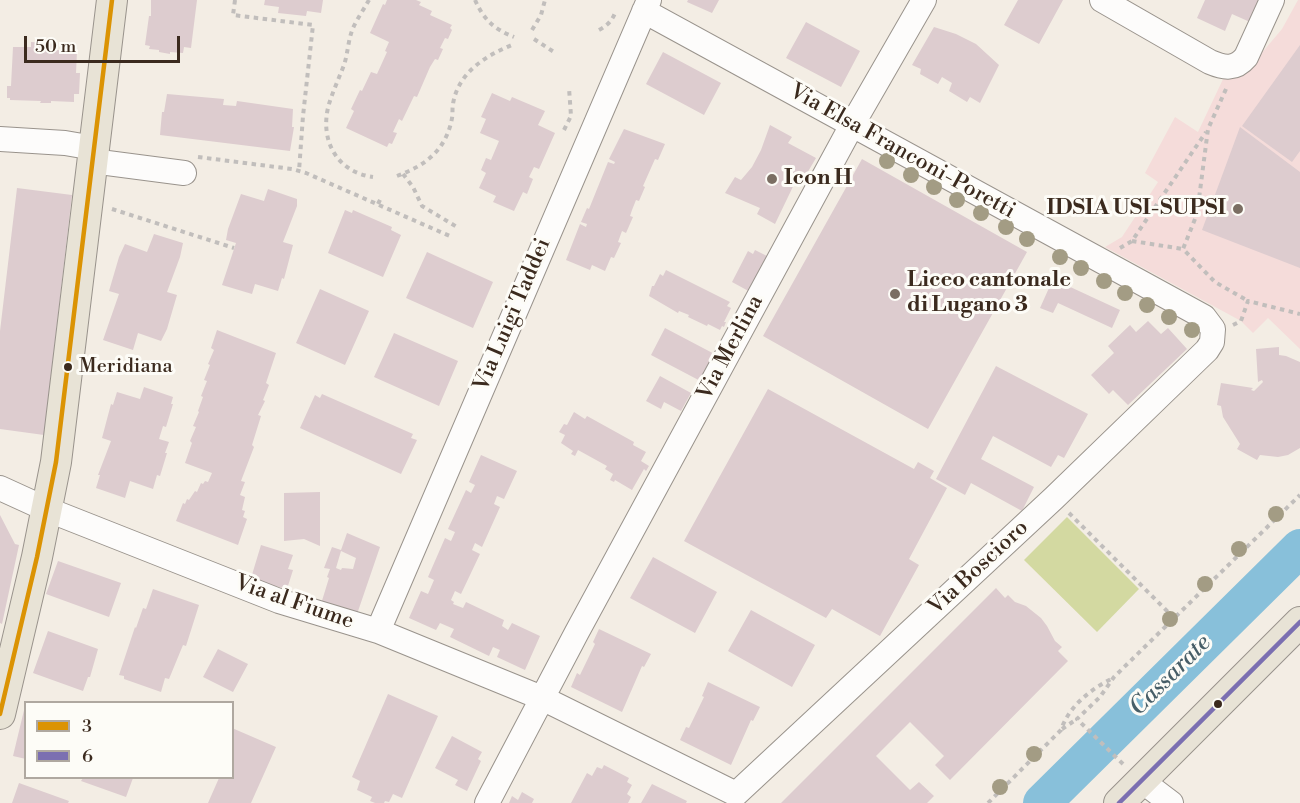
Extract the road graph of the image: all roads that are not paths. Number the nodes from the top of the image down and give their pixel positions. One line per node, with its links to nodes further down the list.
1 (112, 0): 8 (main road)
2 (924, 0): 6 (street, Via Merlina)
3 (1102, 0): 4 (street)
4 (1272, 0)
5 (646, 5): 6 (street, Via Elsa Franconi-Poretti); 14 (street, Via Luigi Taddei)
6 (852, 125): 10 (street, Via Elsa Franconi-Poretti); 15 (street, Via Merlina)
7 (0, 139): 8 (street)
8 (93, 155): 9 (street); 12 (main road)
9 (188, 165)
10 (1213, 335): 18 (street, Via Boscioro)
11 (0, 488): 12 (street, Via al Fiume)
12 (46, 509): 14 (street, Via al Fiume); 16 (main road)
13 (1300, 622): 17 (main road)
14 (378, 631): 15 (street, Via al Fiume)
15 (542, 698): 18 (street, Via al Fiume); 19 (street)
16 (0, 714)
17 (1133, 773): 20 (main road); 21 (street)
18 (736, 794)
19 (488, 803)
20 (1119, 803)
21 (1172, 803)

